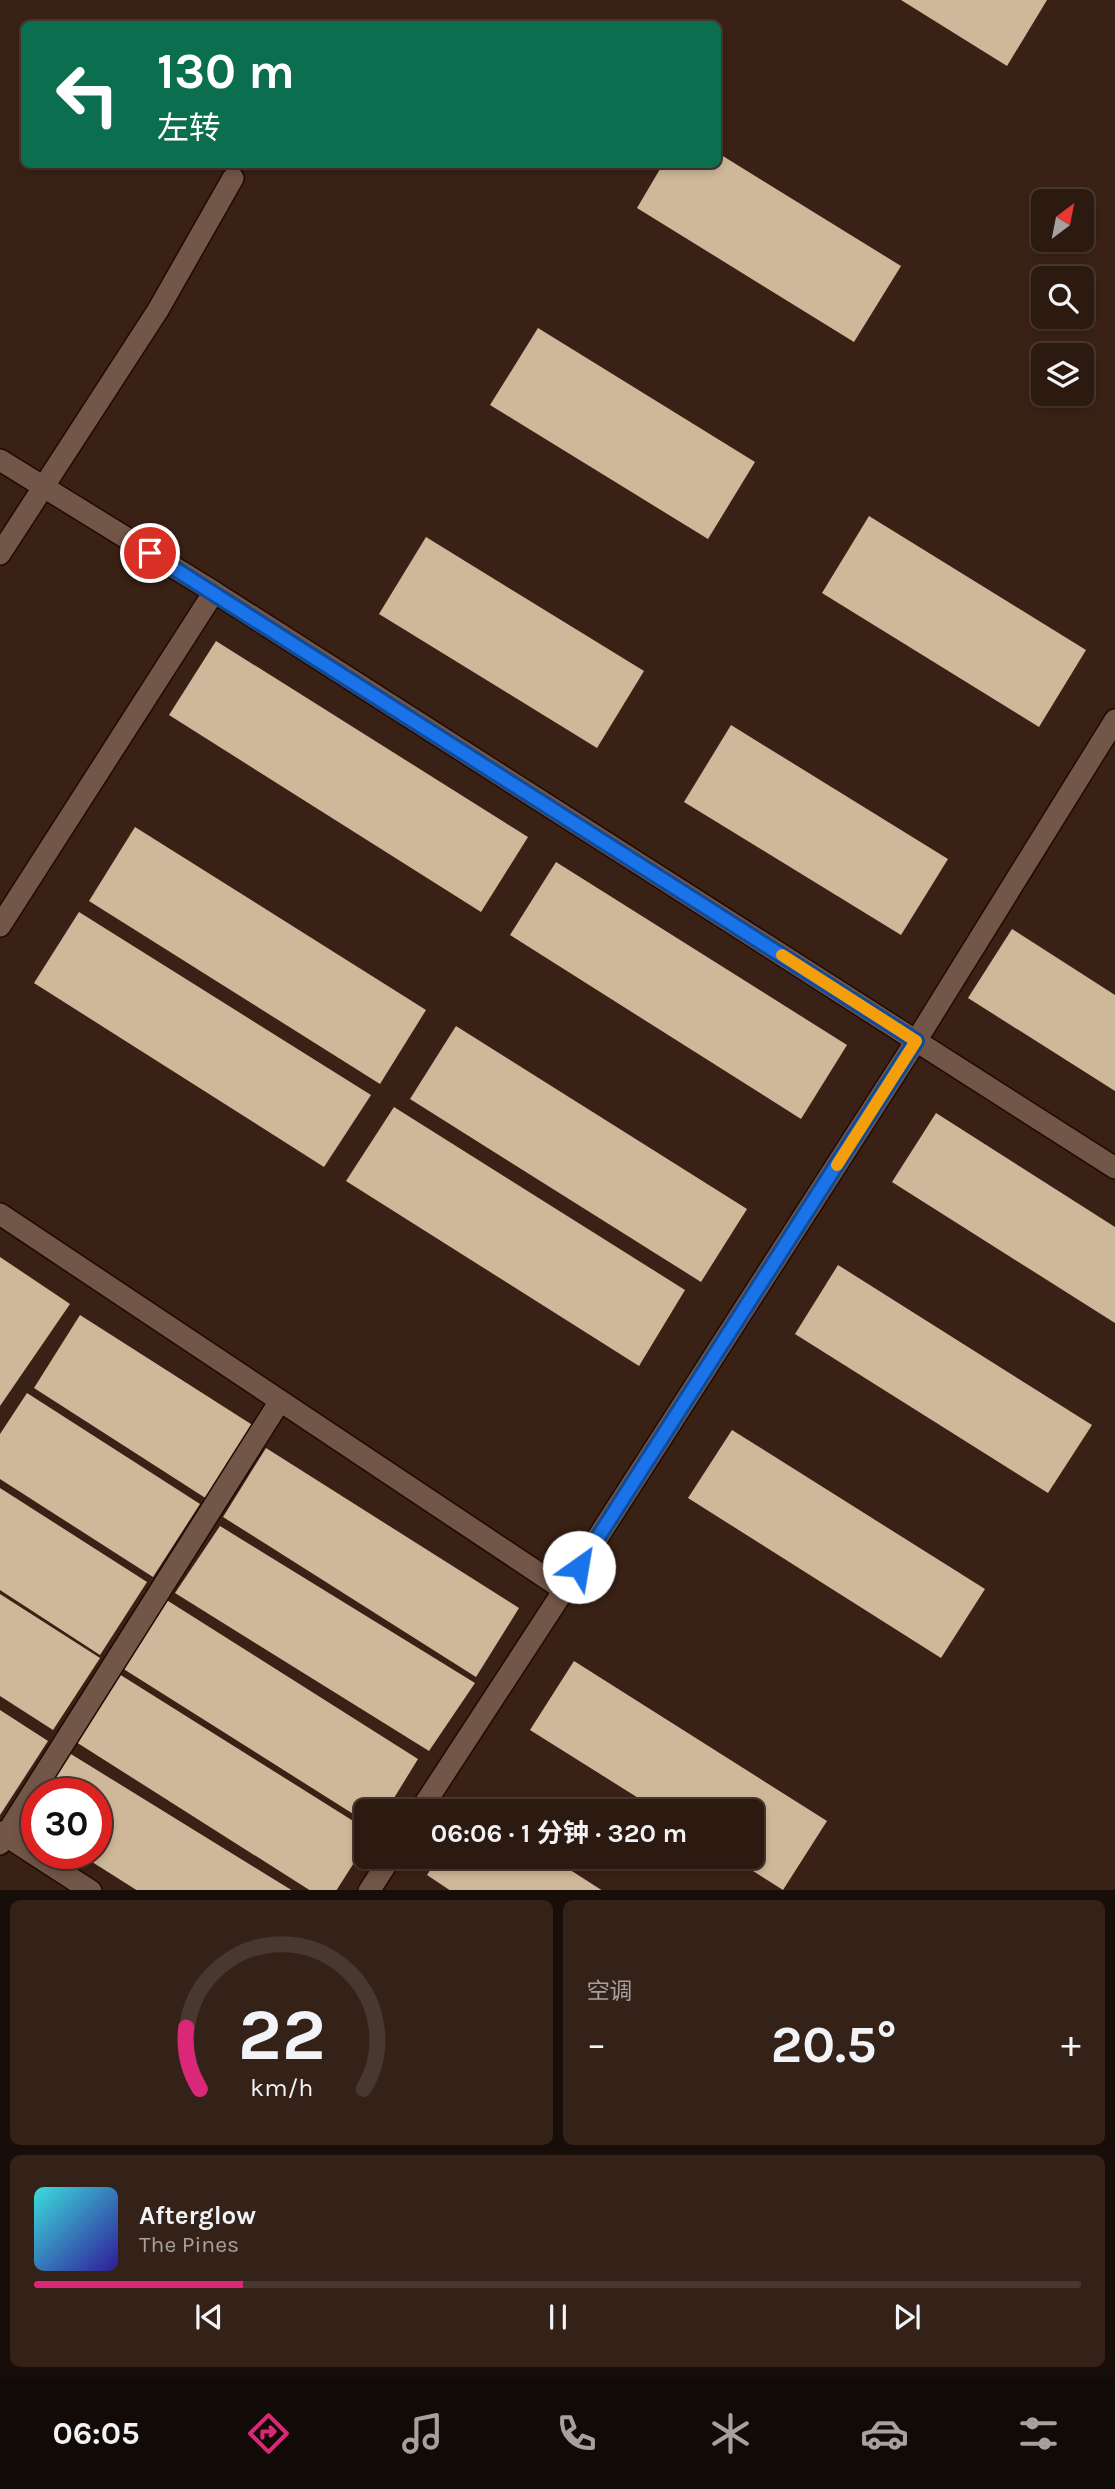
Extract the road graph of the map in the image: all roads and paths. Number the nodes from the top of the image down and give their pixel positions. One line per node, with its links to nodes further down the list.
1 (233, 178): 3 (street)
2 (0, 460): 3 (street)
3 (44, 488): 4 (street); 5 (street)
4 (0, 554)
5 (214, 593): 7 (street); 8 (street)
6 (1115, 720): 8 (street)
7 (0, 926)
8 (916, 1041): 9 (street); 12 (street)
9 (1115, 1168)
10 (0, 1214): 11 (street)
11 (280, 1401): 12 (street); 14 (street)
12 (564, 1590): 13 (street)
13 (428, 1799)
14 (2, 1837): 16 (street)
15 (383, 1869): 17 (street)
16 (89, 1890)
17 (370, 1890)

